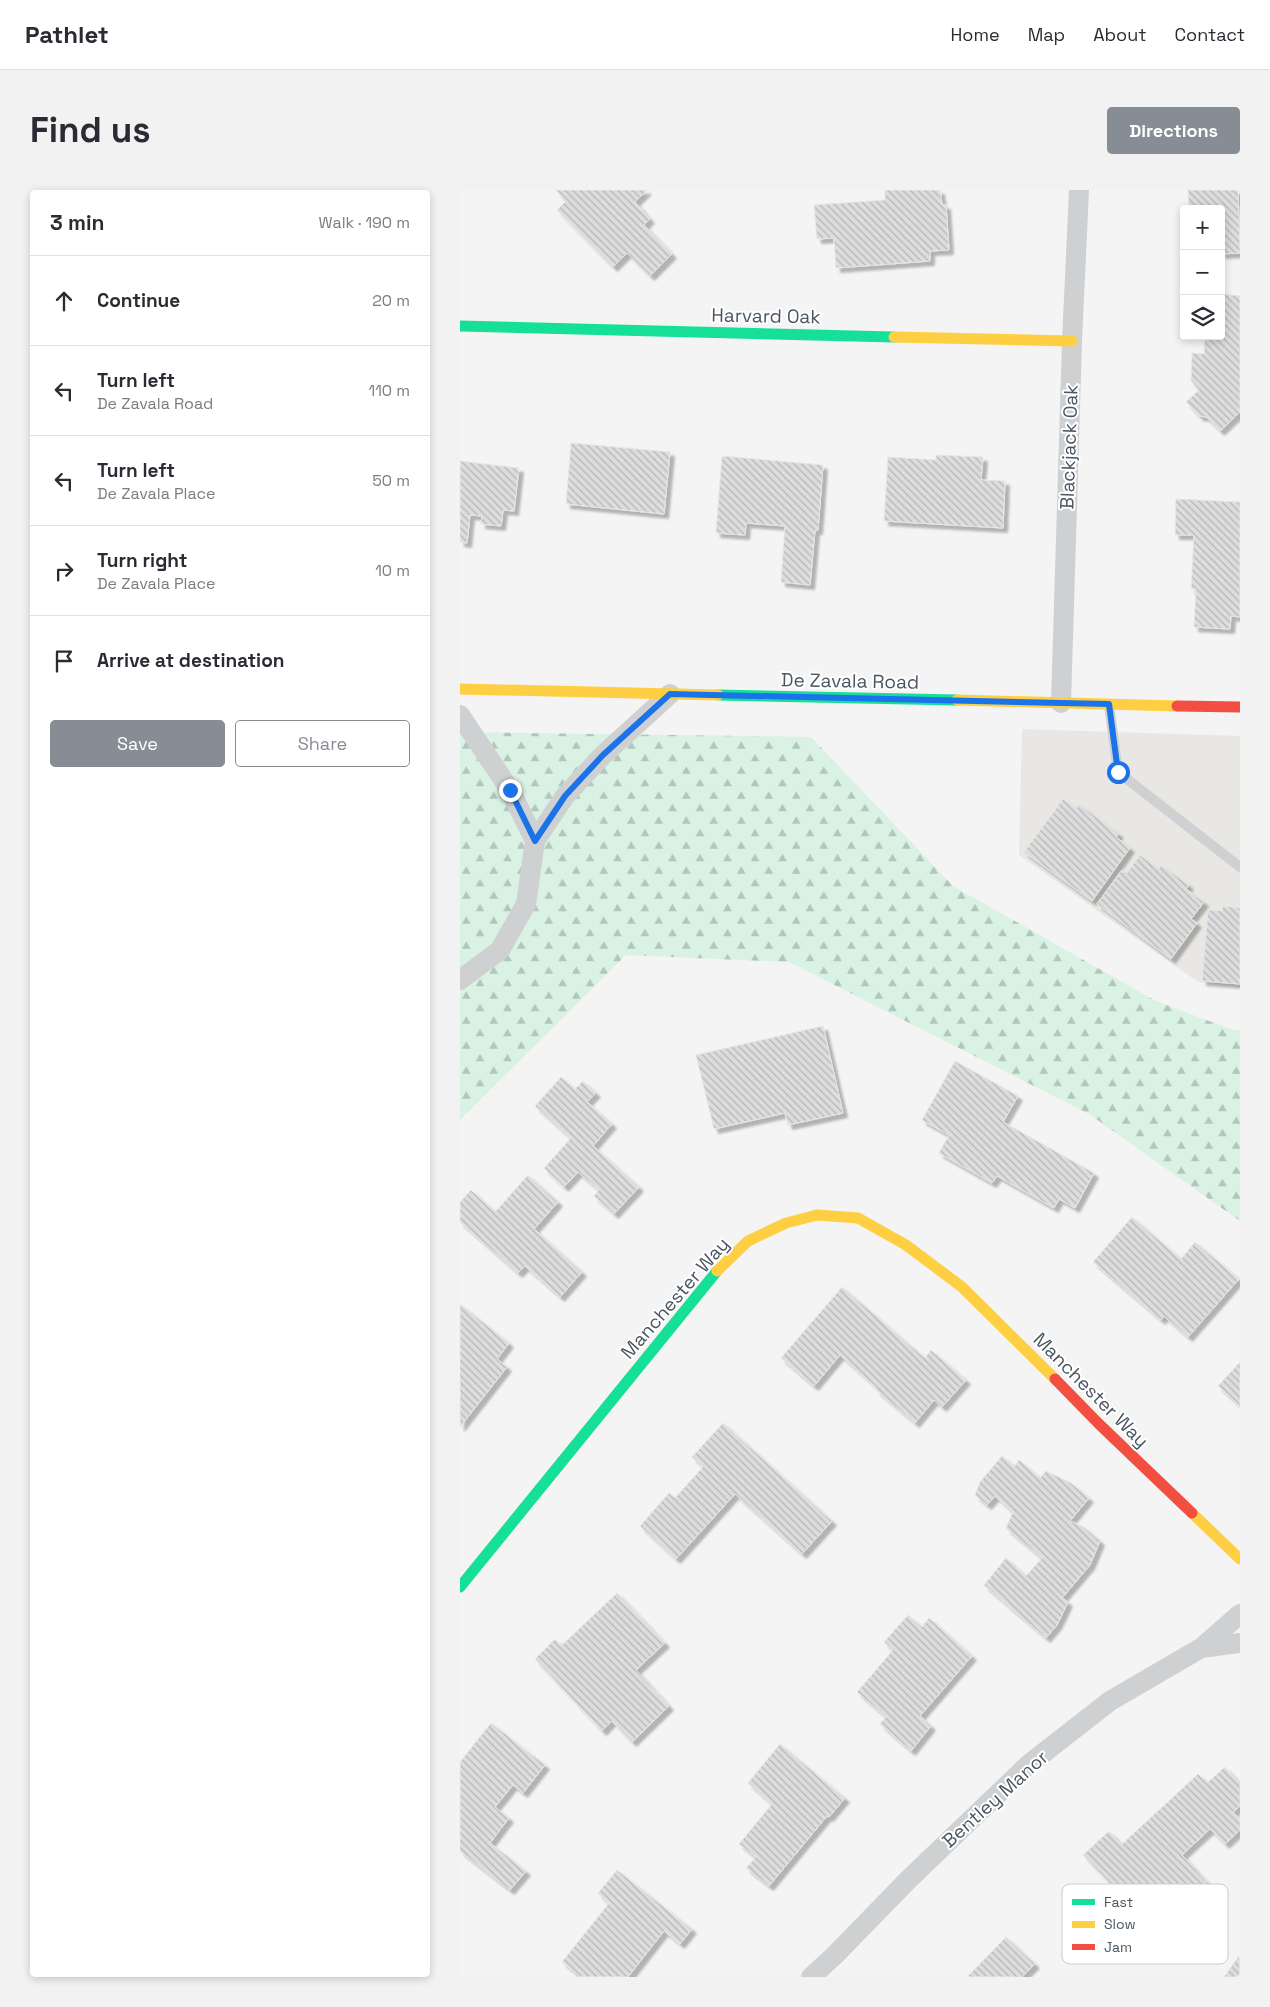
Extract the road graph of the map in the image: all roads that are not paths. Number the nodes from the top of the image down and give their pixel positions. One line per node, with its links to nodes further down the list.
1 (1079, 190): 3 (street, Blackjack Oak)
2 (460, 326): 3 (street, Harvard Oak)
3 (1072, 342): 6 (street, Blackjack Oak)
4 (460, 689): 5 (street, De Zavala Road)
5 (670, 694): 6 (street, De Zavala Road); 10 (street)
6 (1061, 704): 7 (street, De Zavala Road)
7 (1109, 704): 8 (street, De Zavala Road); 11 (lane)
8 (1240, 707)
9 (460, 715): 10 (street)
10 (535, 841): 12 (street)
11 (1240, 867)
12 (460, 980)
13 (1240, 1560): 14 (street, Manchester Way)
14 (460, 1587)
15 (1240, 1614): 17 (street, Bentley Manor)
16 (1240, 1643): 17 (street, Bentley Manor)
17 (1201, 1648): 18 (street, Bentley Manor)
18 (811, 1977)

